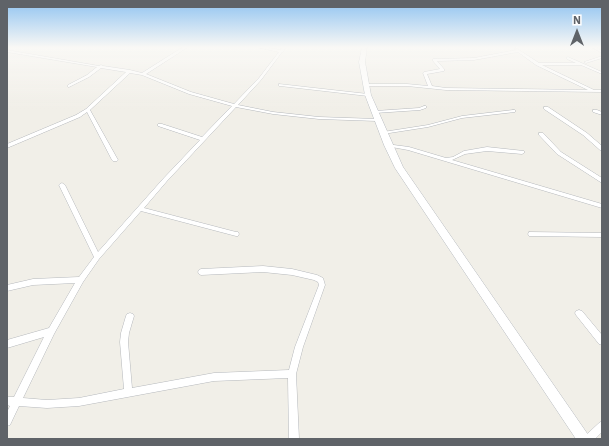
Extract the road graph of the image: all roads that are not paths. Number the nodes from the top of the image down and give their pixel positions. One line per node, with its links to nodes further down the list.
1 (99, 68): 14 (street)
2 (112, 68): 9 (street)
3 (153, 68): 11 (street)
4 (269, 68): 19 (street)
5 (363, 68): 13 (main road)
6 (441, 68): 15 (street)
7 (545, 68): 16 (street)
8 (593, 68): 10 (street)
9 (130, 71): 11 (street); 22 (street)
10 (602, 73)
11 (143, 74): 19 (street)
12 (280, 85): 18 (street)
13 (366, 85): 15 (street); 18 (main road)
14 (69, 86)
15 (430, 87): 16 (street)
16 (594, 90): 17 (street)
17 (602, 90)
18 (368, 95): 26 (main road)
19 (234, 105): 26 (street); 30 (street)
20 (424, 107): 26 (street)
21 (546, 108): 33 (street)
22 (88, 110): 32 (street); 36 (street)
23 (514, 111): 28 (street)
24 (596, 111): 25 (street)
25 (602, 114)
26 (376, 116): 28 (main road)
27 (160, 125): 30 (street)
28 (383, 133): 31 (main road)
29 (541, 134): 39 (street)
30 (203, 139): 42 (street)
31 (388, 145): 37 (street); 62 (main road)
32 (7, 146)
33 (602, 149)
34 (522, 152): 35 (street)
35 (454, 158): 37 (street); 38 (street)
36 (115, 160)
37 (444, 160): 38 (street)
38 (460, 164): 41 (street)
39 (602, 181)
40 (62, 185): 46 (street)
41 (602, 206)
42 (140, 208): 43 (street); 46 (street)
43 (236, 234)
44 (532, 234): 45 (street)
45 (602, 235)
46 (98, 257): 48 (street)
47 (201, 272): 55 (street)
48 (82, 280): 49 (street); 52 (street)
49 (7, 288)
50 (579, 313): 53 (street)
51 (130, 316): 56 (street)
52 (51, 331): 54 (street); 58 (street)
53 (602, 341)
54 (7, 344)
55 (292, 374): 56 (street); 61 (street)
56 (128, 392): 58 (street)
57 (7, 401): 58 (street)
58 (17, 401): 59 (street)
59 (7, 422)
60 (602, 426): 63 (street)
61 (294, 439)
62 (584, 439)
63 (588, 439)

